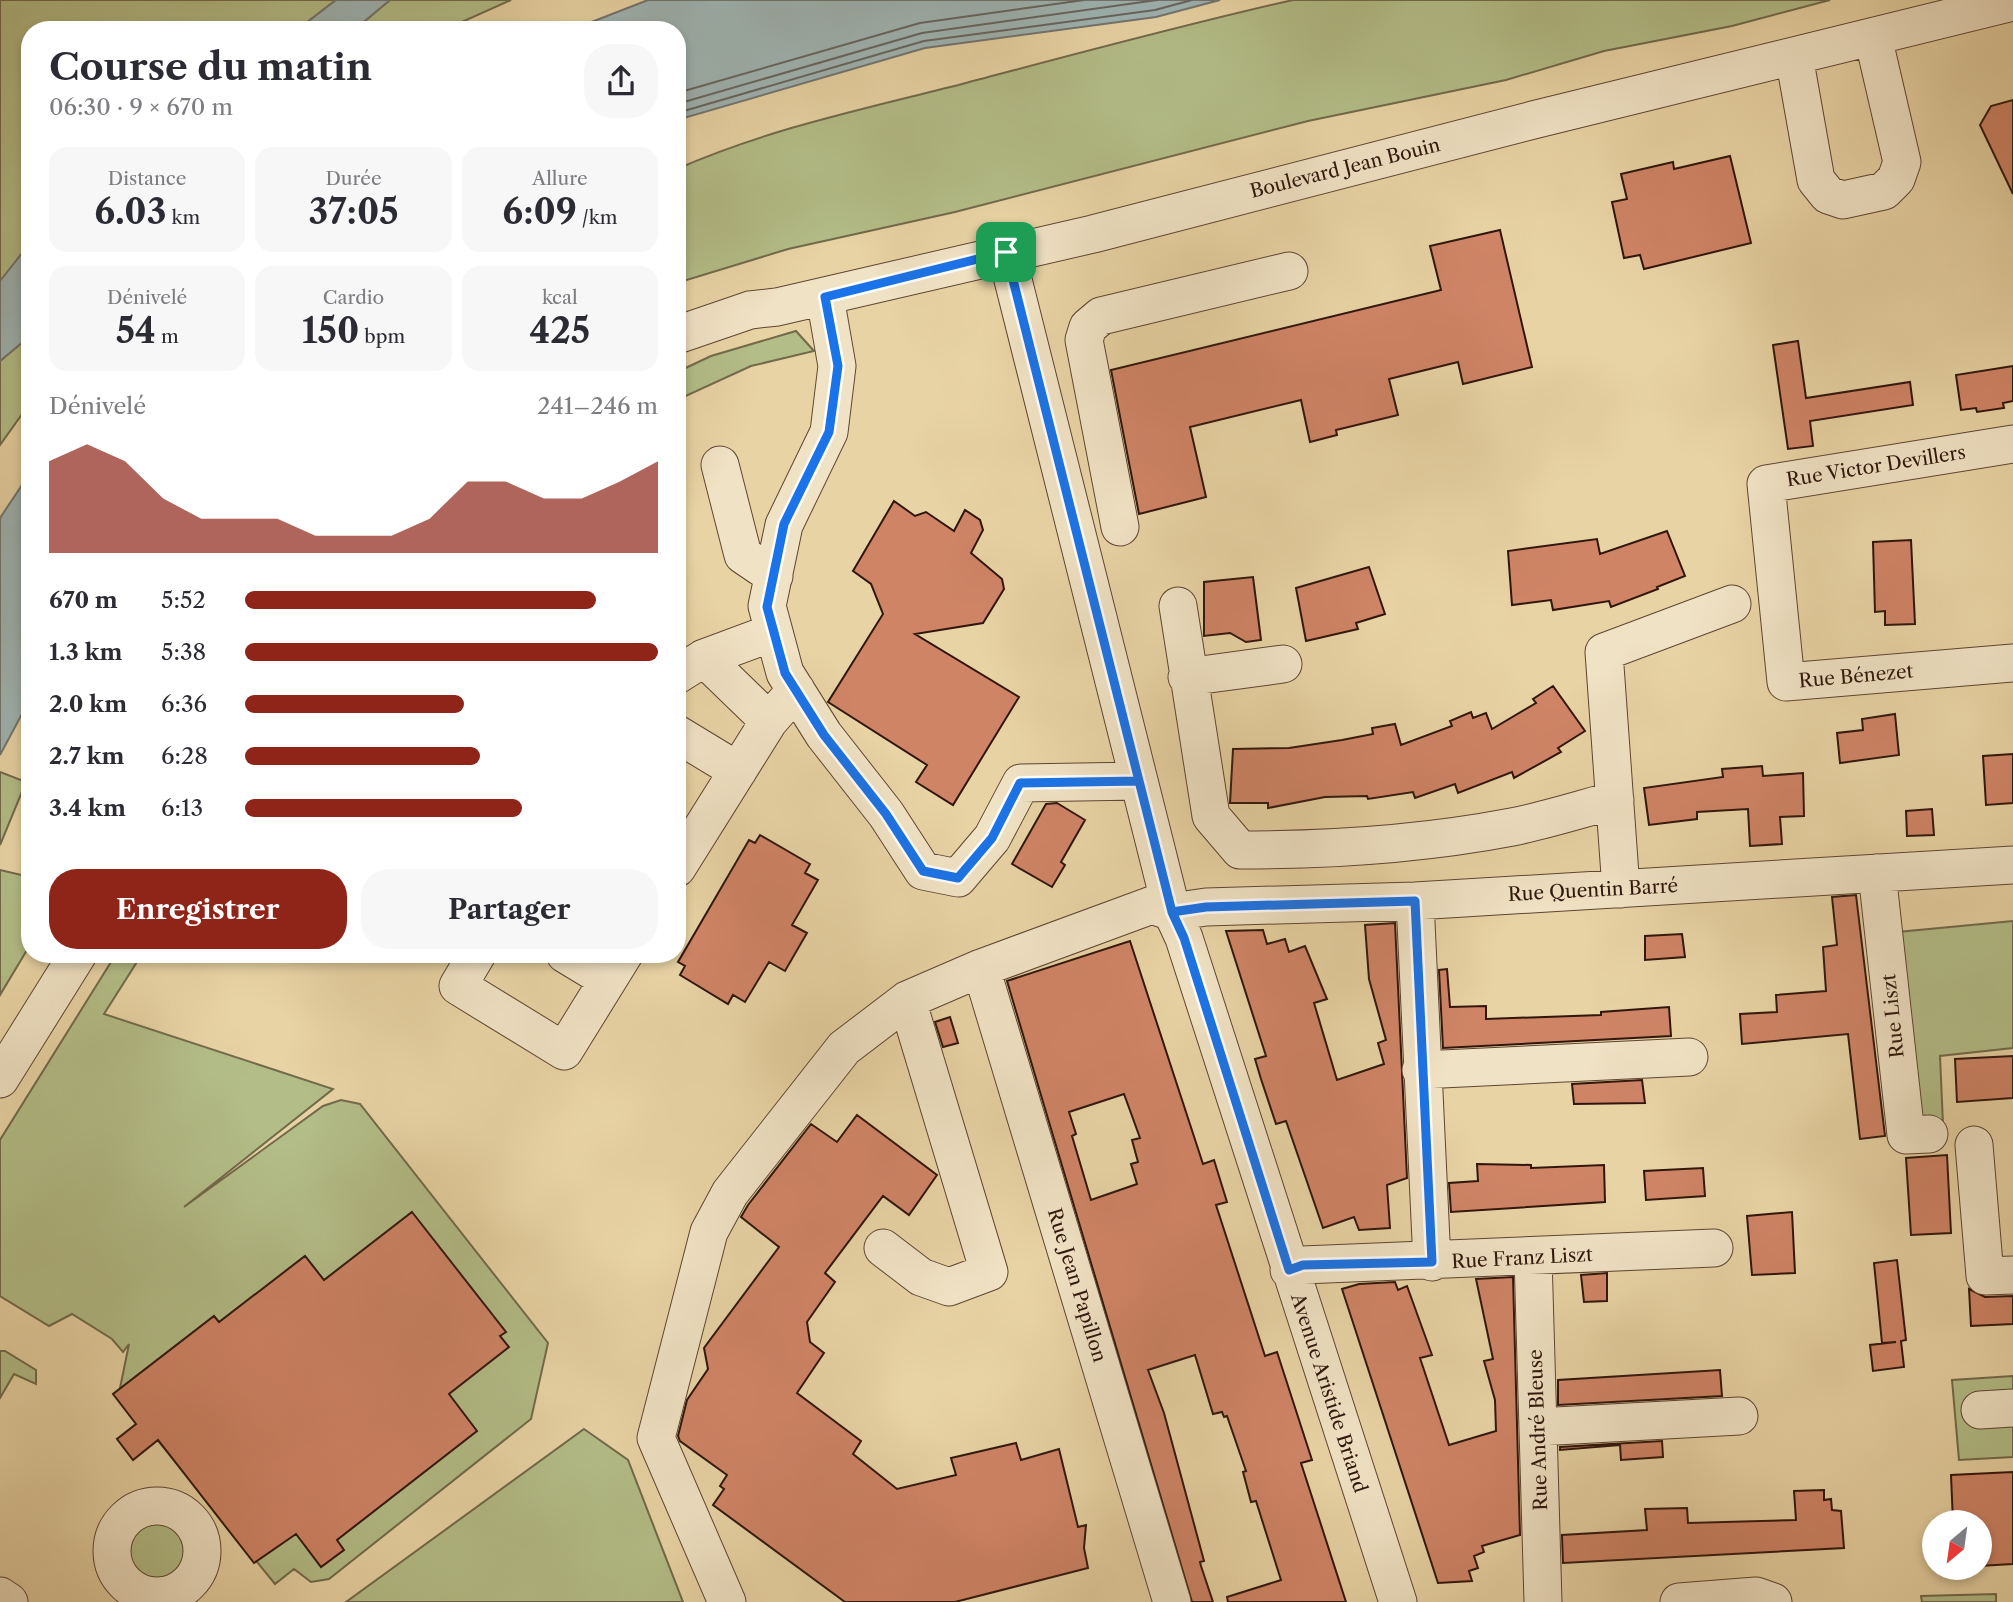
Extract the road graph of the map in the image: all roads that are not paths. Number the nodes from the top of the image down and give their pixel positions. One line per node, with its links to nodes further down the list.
1 (2013, 2): 2 (street, Boulevard Jean Bouin)
2 (1872, 37): 3 (street, Boulevard Jean Bouin); 3 (street)
3 (1794, 56): 4 (street, Boulevard Jean Bouin)
4 (1006, 252): 6 (street, Boulevard Jean Bouin); 24 (street, Avenue Aristide Briand)
5 (1289, 271): 10 (street)
6 (825, 297): 7 (street, Boulevard Jean Bouin); 11 (street)
7 (686, 332)
8 (2013, 444): 12 (street, Rue Victor Devillers)
9 (720, 465): 11 (street)
10 (1120, 527)
11 (774, 576): 15 (street)
12 (1778, 594): 16 (street, Rue Bénezet)
13 (1732, 604): 25 (street)
14 (1178, 606): 19 (street)
15 (774, 632): 18 (street); 20 (street)
16 (2013, 663)
17 (1283, 664): 19 (street)
18 (691, 666): 21 (street)
19 (1187, 677): 25 (street)
20 (796, 690): 21 (street); 24 (street)
21 (769, 721): 23 (street)
22 (686, 739): 23 (street)
23 (738, 771): 26 (street)
24 (1139, 781): 31 (street, Avenue Aristide Briand)
25 (1615, 800): 29 (street)
26 (687, 831)
27 (2013, 865): 28 (street, Rue Quentin Barré)
28 (1877, 873): 29 (street, Rue Quentin Barré); 40 (street, Rue Liszt)
29 (1620, 890): 30 (street, Rue Quentin Barré)
30 (1415, 901): 31 (street, Rue Quentin Barré); 38 (street)
31 (1172, 912): 35 (street, Rue Quentin Barré); 46 (street, Avenue Aristide Briand)
32 (72, 963): 39 (street)
33 (472, 963): 34 (street)
34 (616, 967)
35 (981, 968): 36 (street, Rue Quentin Barré); 54 (street, Rue Jean Papillon)
36 (906, 1000): 42 (street); 53 (street, Rue Quentin Barré)
37 (1689, 1057): 38 (street)
38 (1421, 1070): 45 (street)
39 (0, 1079)
40 (1929, 1134)
41 (1974, 1145): 47 (street)
42 (883, 1248)
43 (1714, 1248): 44 (street, Rue Franz Liszt)
44 (1534, 1258): 45 (street, Rue Franz Liszt); 49 (street, Rue André Bleuse)
45 (1432, 1262): 46 (street, Rue Franz Liszt)
46 (1289, 1270): 55 (street, Avenue Aristide Briand)
47 (2013, 1275)
48 (1739, 1416): 49 (street)
49 (1538, 1427): 56 (street, Rue André Bleuse)
50 (0, 1596): 52 (street)
51 (1764, 1599): 57 (street)
52 (9, 1602)
53 (727, 1602)
54 (1172, 1602)
55 (1398, 1602)
56 (1543, 1602)
57 (1679, 1602)

